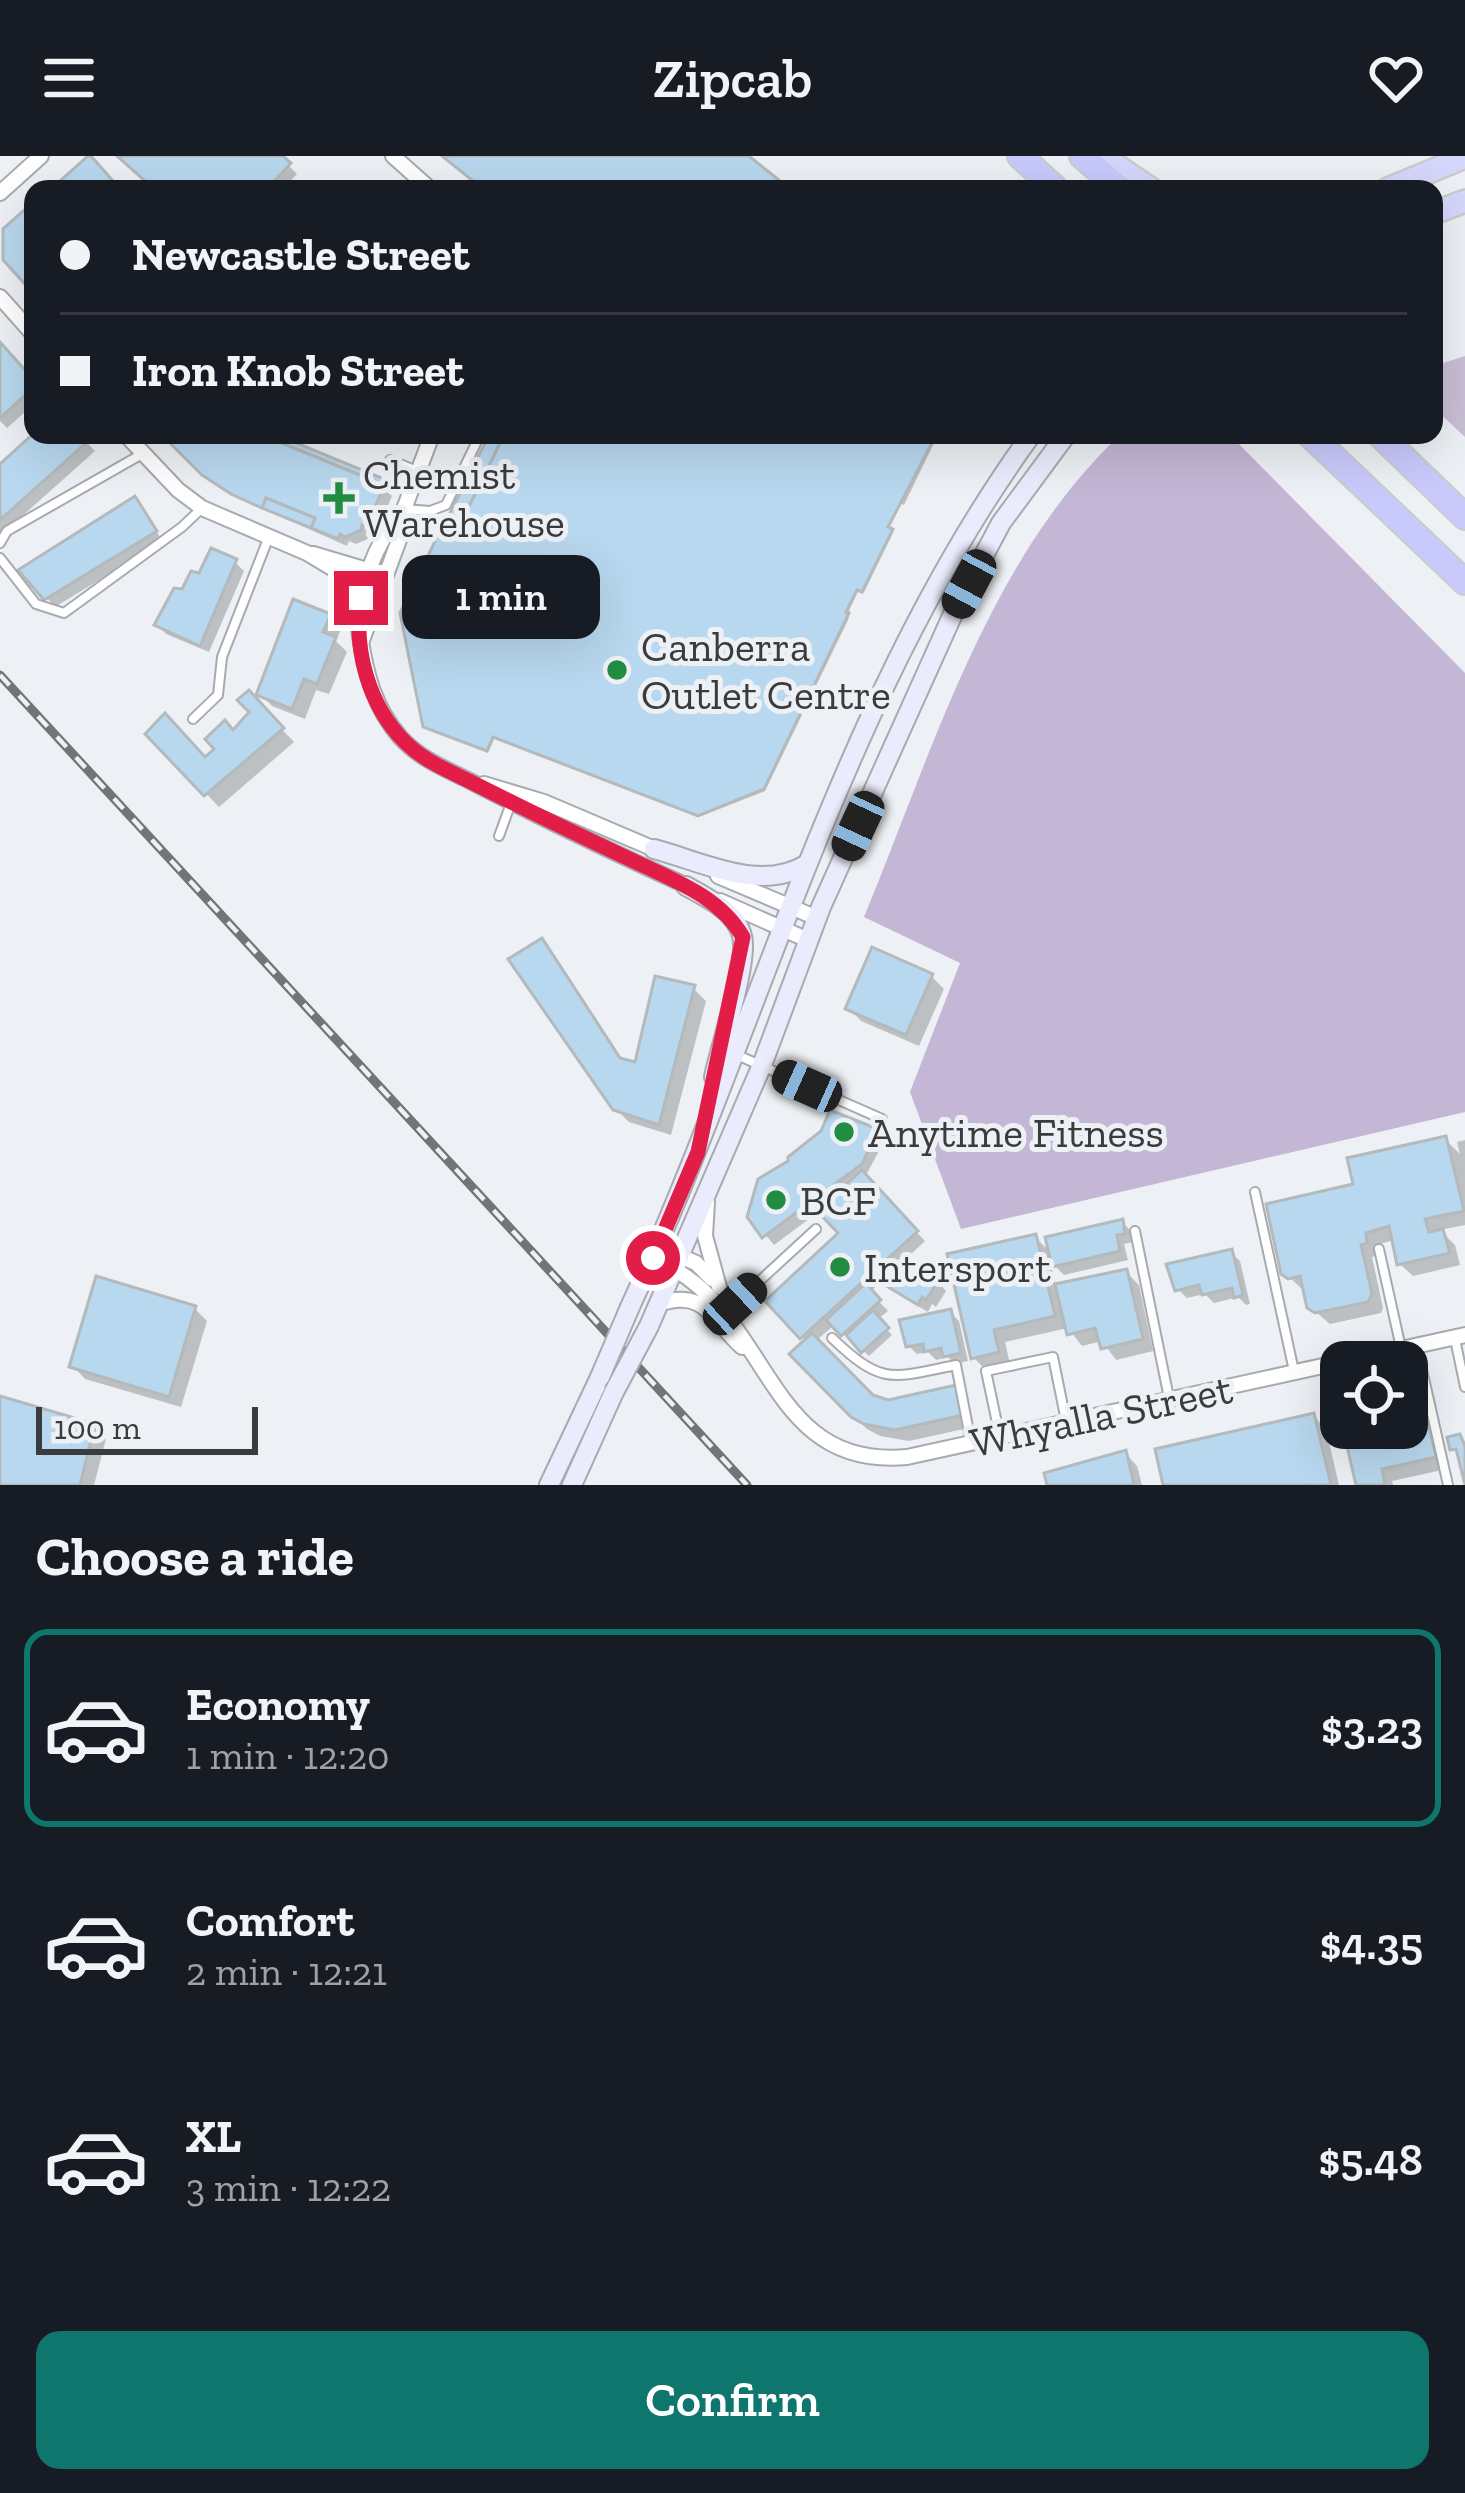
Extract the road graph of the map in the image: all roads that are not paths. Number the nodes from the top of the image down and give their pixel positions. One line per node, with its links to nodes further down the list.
1 (41, 156): 12 (street)
2 (393, 156): 7 (street)
3 (1020, 156): 8 (highway)
4 (1082, 156): 9 (highway)
5 (1102, 156): 10 (main road)
6 (1465, 157): 11 (main road)
7 (420, 180)
8 (1046, 180)
9 (1110, 180)
10 (1138, 180)
11 (1410, 180)
12 (0, 193)
13 (0, 297): 14 (street)
14 (24, 324)
15 (134, 444): 22 (street)
16 (428, 444): 24 (street)
17 (476, 444): 26 (lane)
18 (1023, 444): 39 (main road)
19 (1059, 444): 42 (main road)
20 (1319, 444): 33 (highway)
21 (1388, 444): 27 (highway)
22 (143, 453): 25 (street); 29 (lane)
23 (390, 460): 24 (lane)
24 (417, 471): 26 (street)
25 (202, 508): 28 (street); 31 (lane)
26 (404, 509): 32 (street)
27 (1465, 517)
28 (269, 538): 30 (street); 35 (lane)
29 (0, 543)
30 (308, 554): 32 (street); 34 (street)
31 (0, 558)
32 (378, 573): 34 (street)
33 (1465, 582)
34 (370, 593): 36 (street)
35 (193, 719)
36 (514, 799): 37 (lane); 38 (street); 40 (street)
37 (499, 836)
38 (654, 849): 39 (main road); 41 (street)
39 (807, 864): 41 (main road)
40 (686, 886): 43 (street); 48 (main road)
41 (790, 906): 42 (street); 43 (main road)
42 (818, 917): 44 (main road)
43 (781, 929): 44 (street); 45 (main road)
44 (808, 940): 46 (main road)
45 (733, 1053): 46 (lane); 48 (main road)
46 (762, 1065): 47 (lane); 50 (main road)
47 (882, 1119)
48 (698, 1152): 54 (main road)
49 (1255, 1192): 65 (lane)
50 (707, 1197): 55 (main road); 56 (street, Whyalla Street)
51 (816, 1229): 58 (lane)
52 (1135, 1231): 67 (lane)
53 (1379, 1249): 61 (lane)
54 (656, 1253): 55 (main road, Whyalla Street); 72 (main road, bridge)
55 (677, 1263): 56 (street, Whyalla Street); 57 (main road); 58 (street, Whyalla Street)
56 (718, 1288): 58 (street, Whyalla Street)
57 (658, 1304): 63 (street, Whyalla Street); 73 (main road, bridge)
58 (730, 1316): 63 (street, Whyalla Street)
59 (1460, 1336): 62 (street, Whyalla Street); 66 (lane)
60 (832, 1338): 71 (lane)
61 (1407, 1341)
62 (1428, 1343)
63 (759, 1363): 71 (street, Whyalla Street)
64 (1320, 1367): 65 (street, Whyalla Street)
65 (1294, 1372): 67 (street, Whyalla Street)
66 (1465, 1387)
67 (1169, 1400): 69 (street, Whyalla Street)
68 (1428, 1414): 74 (lane)
69 (1067, 1423): 70 (street, Whyalla Street); 70 (lane)
70 (1000, 1437): 71 (street, Whyalla Street)
71 (972, 1443)
72 (549, 1485)
73 (572, 1485)
74 (1448, 1485)

